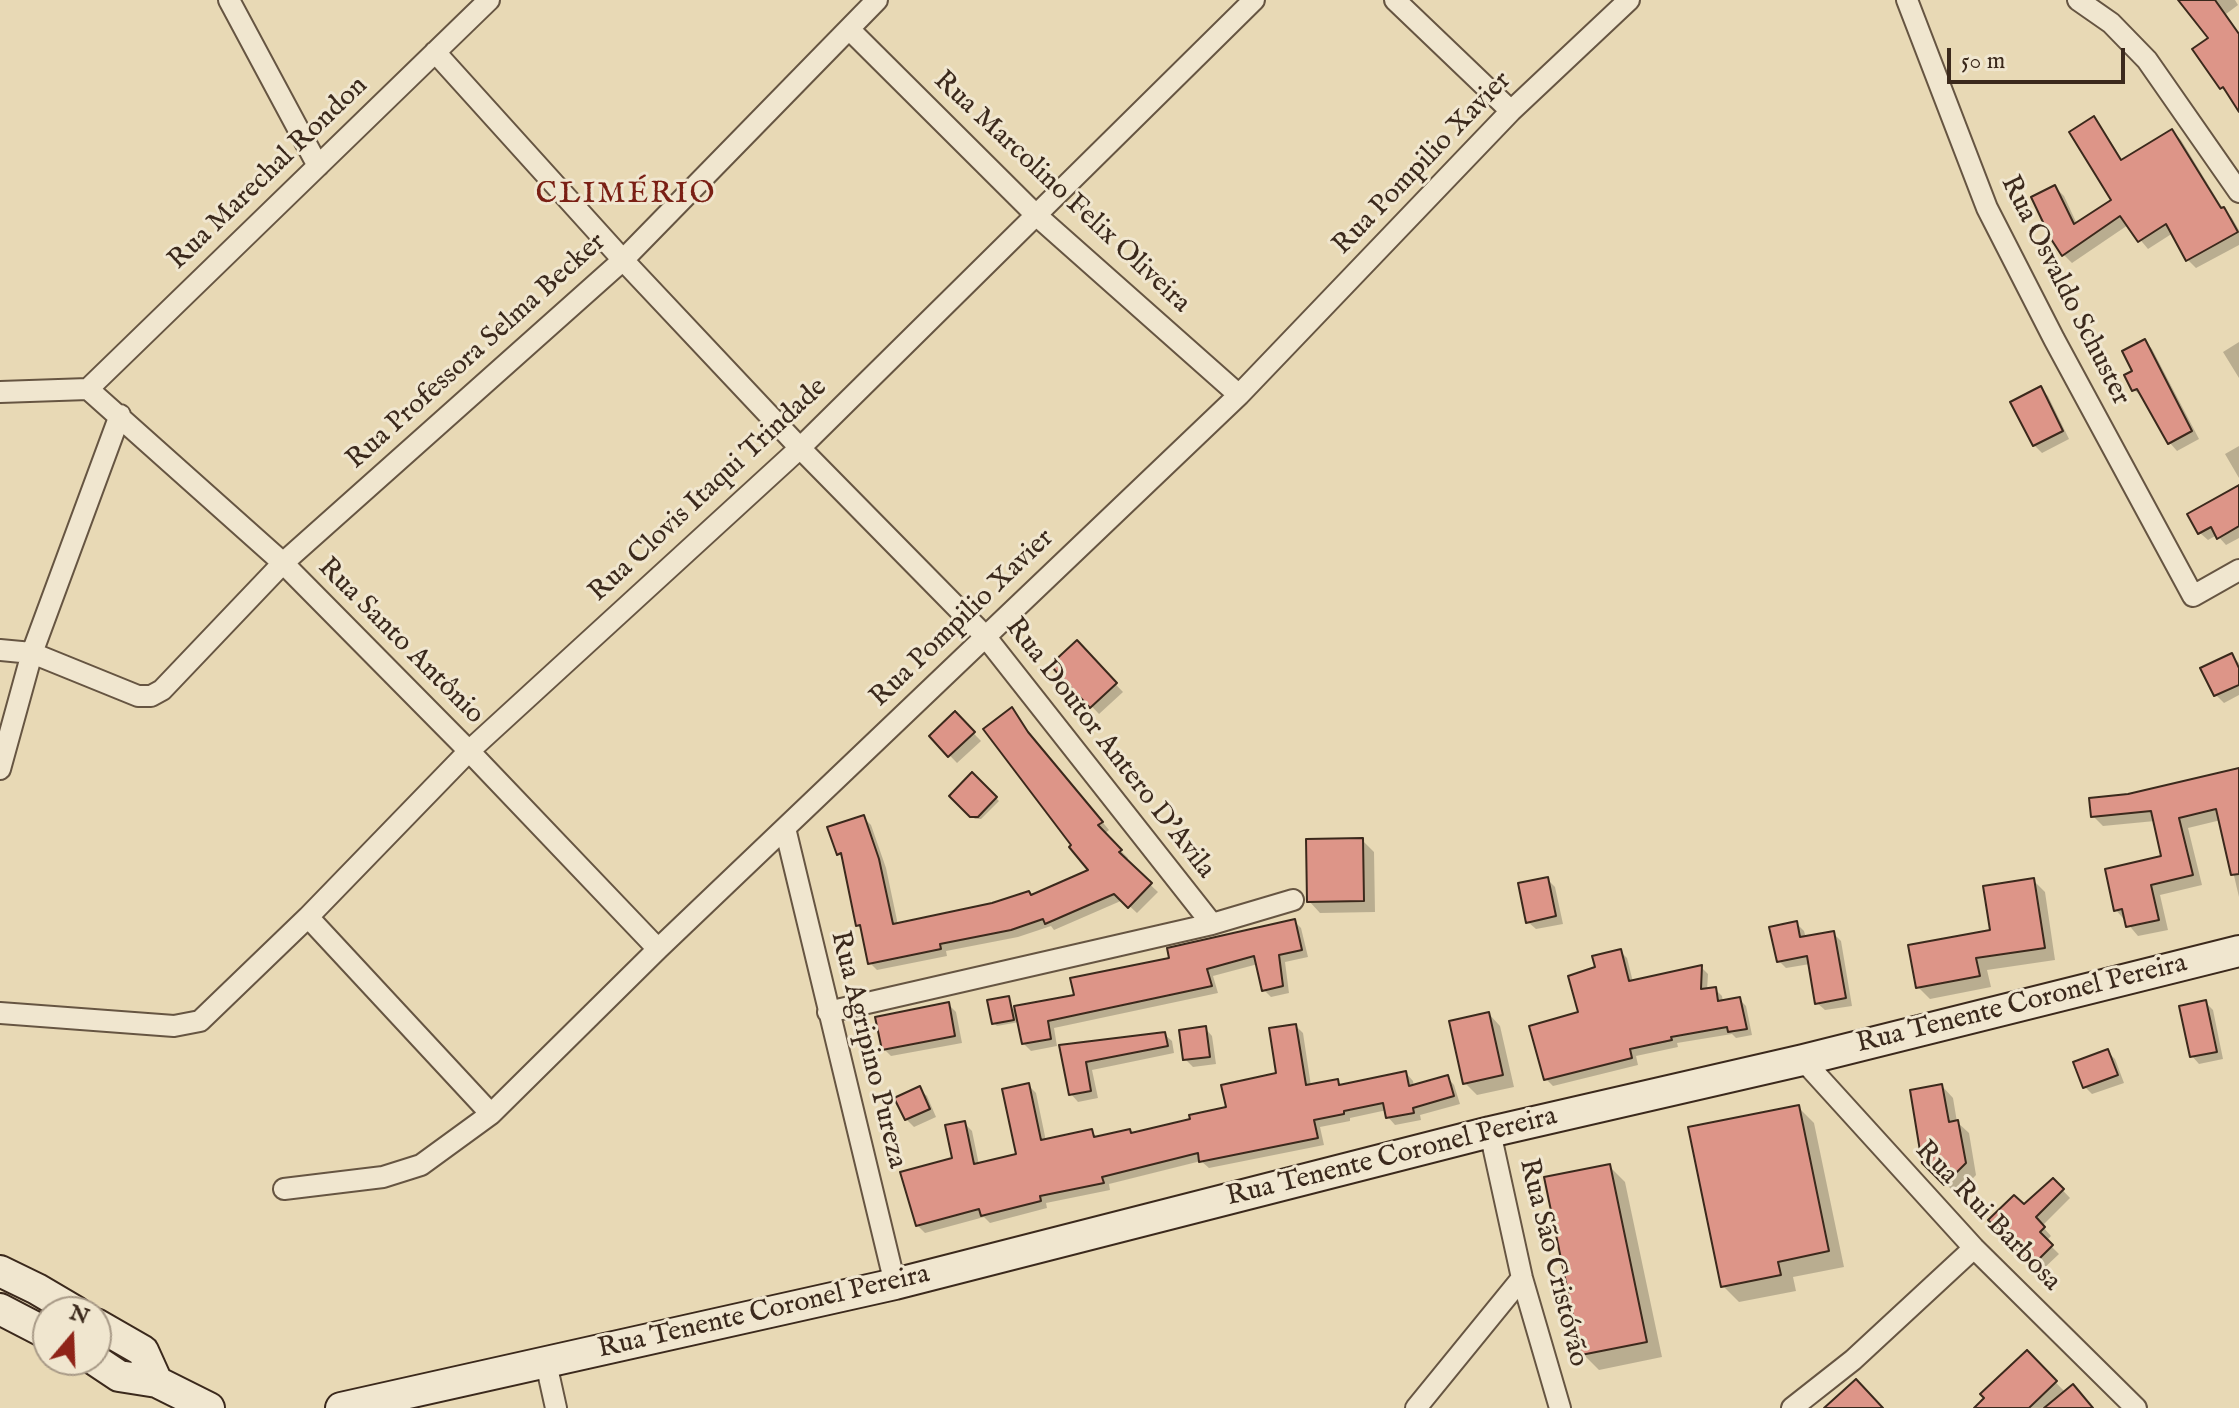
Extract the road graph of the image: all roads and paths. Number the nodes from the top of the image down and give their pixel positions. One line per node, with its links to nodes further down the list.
1 (229, 0): 12 (street)
2 (489, 0): 10 (street, Rua Marechal Rondon)
3 (877, 0): 9 (street, Rua Professora Selma Becker)
4 (1254, 0): 14 (street, Rua Clovis Itaqui Trindade)
5 (1395, 0): 11 (street)
6 (1629, 0): 11 (street, Rua Pompilio Xavier)
7 (1907, 0): 22 (street, Rua Osvaldo Schuster)
8 (2078, 0): 13 (street)
9 (849, 29): 14 (street, Rua Marcolino Felix Oliveira); 15 (street, Rua Professora Selma Becker)
10 (435, 52): 12 (street, Rua Marechal Rondon); 15 (street, Rua Doutor Antero D'Avila)
11 (1511, 111): 18 (street, Rua Pompilio Xavier)
12 (318, 166): 16 (street, Rua Marechal Rondon)
13 (2239, 192)
14 (1036, 215): 18 (street, Rua Marcolino Felix Oliveira); 20 (street, Rua Clovis Itaqui Trindade)
15 (623, 260): 20 (street, Rua Doutor Antero D'Avila); 21 (street, Rua Professora Selma Becker)
16 (88, 389): 17 (street); 19 (street, Rua Santo Antônio)
17 (0, 392)
18 (1239, 395): 23 (street, Rua Pompilio Xavier)
19 (120, 415): 21 (street, Rua Santo Antônio); 25 (street)
20 (800, 448): 23 (street, Rua Doutor Antero D'Avila); 26 (street, Rua Clovis Itaqui Trindade)
21 (283, 563): 25 (street, Rua Professora Selma Becker); 26 (street, Rua Santo Antônio)
22 (2239, 570)
23 (985, 636): 28 (street, Rua Pompilio Xavier); 31 (street, Rua Doutor Antero D'Avila)
24 (0, 650): 25 (street)
25 (32, 653): 27 (street)
26 (469, 751): 30 (street, Rua Clovis Itaqui Trindade); 32 (street, Rua Santo Antônio)
27 (0, 769)
28 (785, 828): 32 (street, Rua Pompilio Xavier); 34 (street, Rua Agripino Pureza)
29 (1293, 900): 31 (street, Rua Doutor Antero D'Avila)
30 (308, 917): 35 (street, Rua Clovis Itaqui Trindade); 37 (street)
31 (1212, 924): 34 (street, Rua Doutor Antero D'Avila)
32 (658, 949): 37 (street, Rua Pompilio Xavier)
33 (2239, 951): 36 (main road, Rua Tenente Coronel Pereira)
34 (828, 1012): 43 (street, Rua Agripino Pureza)
35 (0, 1013)
36 (1803, 1060): 38 (main road, Rua Tenente Coronel Pereira); 40 (street, Rua Rui Barbosa)
37 (491, 1114): 39 (street, Rua Pompilio Xavier)
38 (1490, 1132): 42 (street, Rua São Cristóvão); 43 (main road, Rua Tenente Coronel Pereira)
39 (284, 1189)
40 (1974, 1248): 56 (street); 57 (street, Rua Rui Barbosa)
41 (0, 1271): 44 (main road)
42 (1522, 1278): 54 (street); 55 (street, Rua São Cristóvão)
43 (895, 1284): 48 (main road, Rua Tenente Coronel Pereira)
44 (49, 1296)
45 (0, 1309): 46 (main road)
46 (32, 1326)
47 (112, 1333): 50 (main road)
48 (546, 1363): 52 (main road, Rua Tenente Coronel Pereira); 53 (street)
49 (112, 1371): 50 (main road)
50 (157, 1382): 51 (main road)
51 (209, 1408)
52 (341, 1408)
53 (556, 1408)
54 (1416, 1408)
55 (1560, 1408)
56 (1792, 1408)
57 (2136, 1408)

